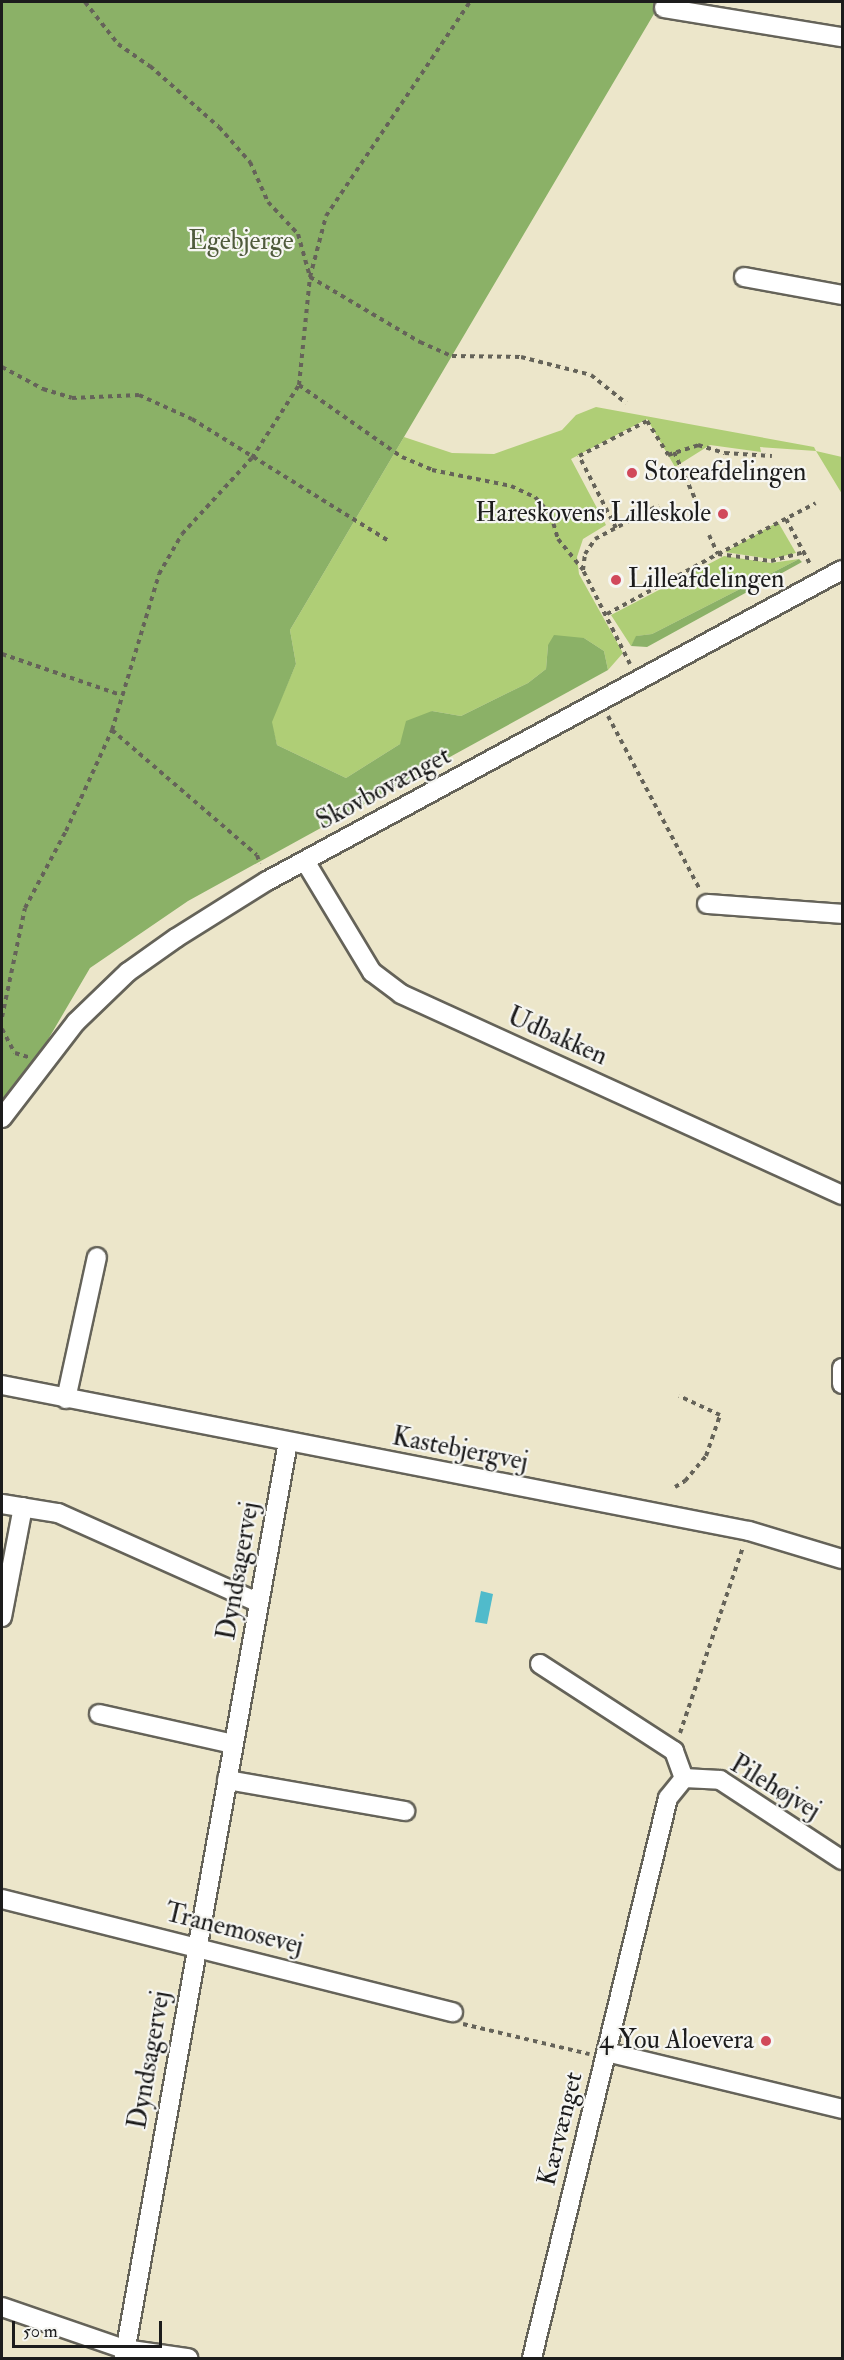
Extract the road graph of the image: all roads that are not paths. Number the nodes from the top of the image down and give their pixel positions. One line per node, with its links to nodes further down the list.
1 (664, 8): 2 (street)
2 (843, 37)
3 (744, 277): 4 (street)
4 (843, 295)
5 (843, 570): 6 (street, Skovbovænget)
6 (305, 861): 9 (street, Skovbovænget); 10 (street, Udbakken)
7 (707, 904): 8 (street)
8 (843, 914)
9 (2, 1118)
10 (843, 1195)
11 (97, 1257): 15 (street)
12 (843, 1368): 13 (street)
13 (843, 1384)
14 (2, 1385): 15 (street, Kastebjergvej)
15 (66, 1398): 16 (street, Kastebjergvej)
16 (288, 1442): 19 (street, Kastebjergvej); 20 (street, Dyndsagervej)
17 (2, 1504): 18 (street)
18 (23, 1507): 20 (street); 21 (street)
19 (843, 1559)
20 (259, 1603): 24 (street, Dyndsagervej)
21 (2, 1617)
22 (540, 1664): 25 (street)
23 (99, 1714): 24 (street)
24 (233, 1743): 26 (street, Dyndsagervej)
25 (684, 1778): 28 (street, Pilehøjvej); 32 (street, Kærvænget)
26 (227, 1780): 27 (street); 30 (street, Dyndsagervej)
27 (405, 1811)
28 (843, 1860)
29 (2, 1899): 30 (street, Tranemosevej)
30 (196, 1947): 31 (street, Tranemosevej); 35 (street, Dyndsagervej)
31 (453, 2012)
32 (606, 2055): 33 (street); 37 (street, Kærvænget)
33 (843, 2109)
34 (2, 2307): 35 (street)
35 (124, 2354): 36 (street)
36 (188, 2358)
37 (532, 2358)

